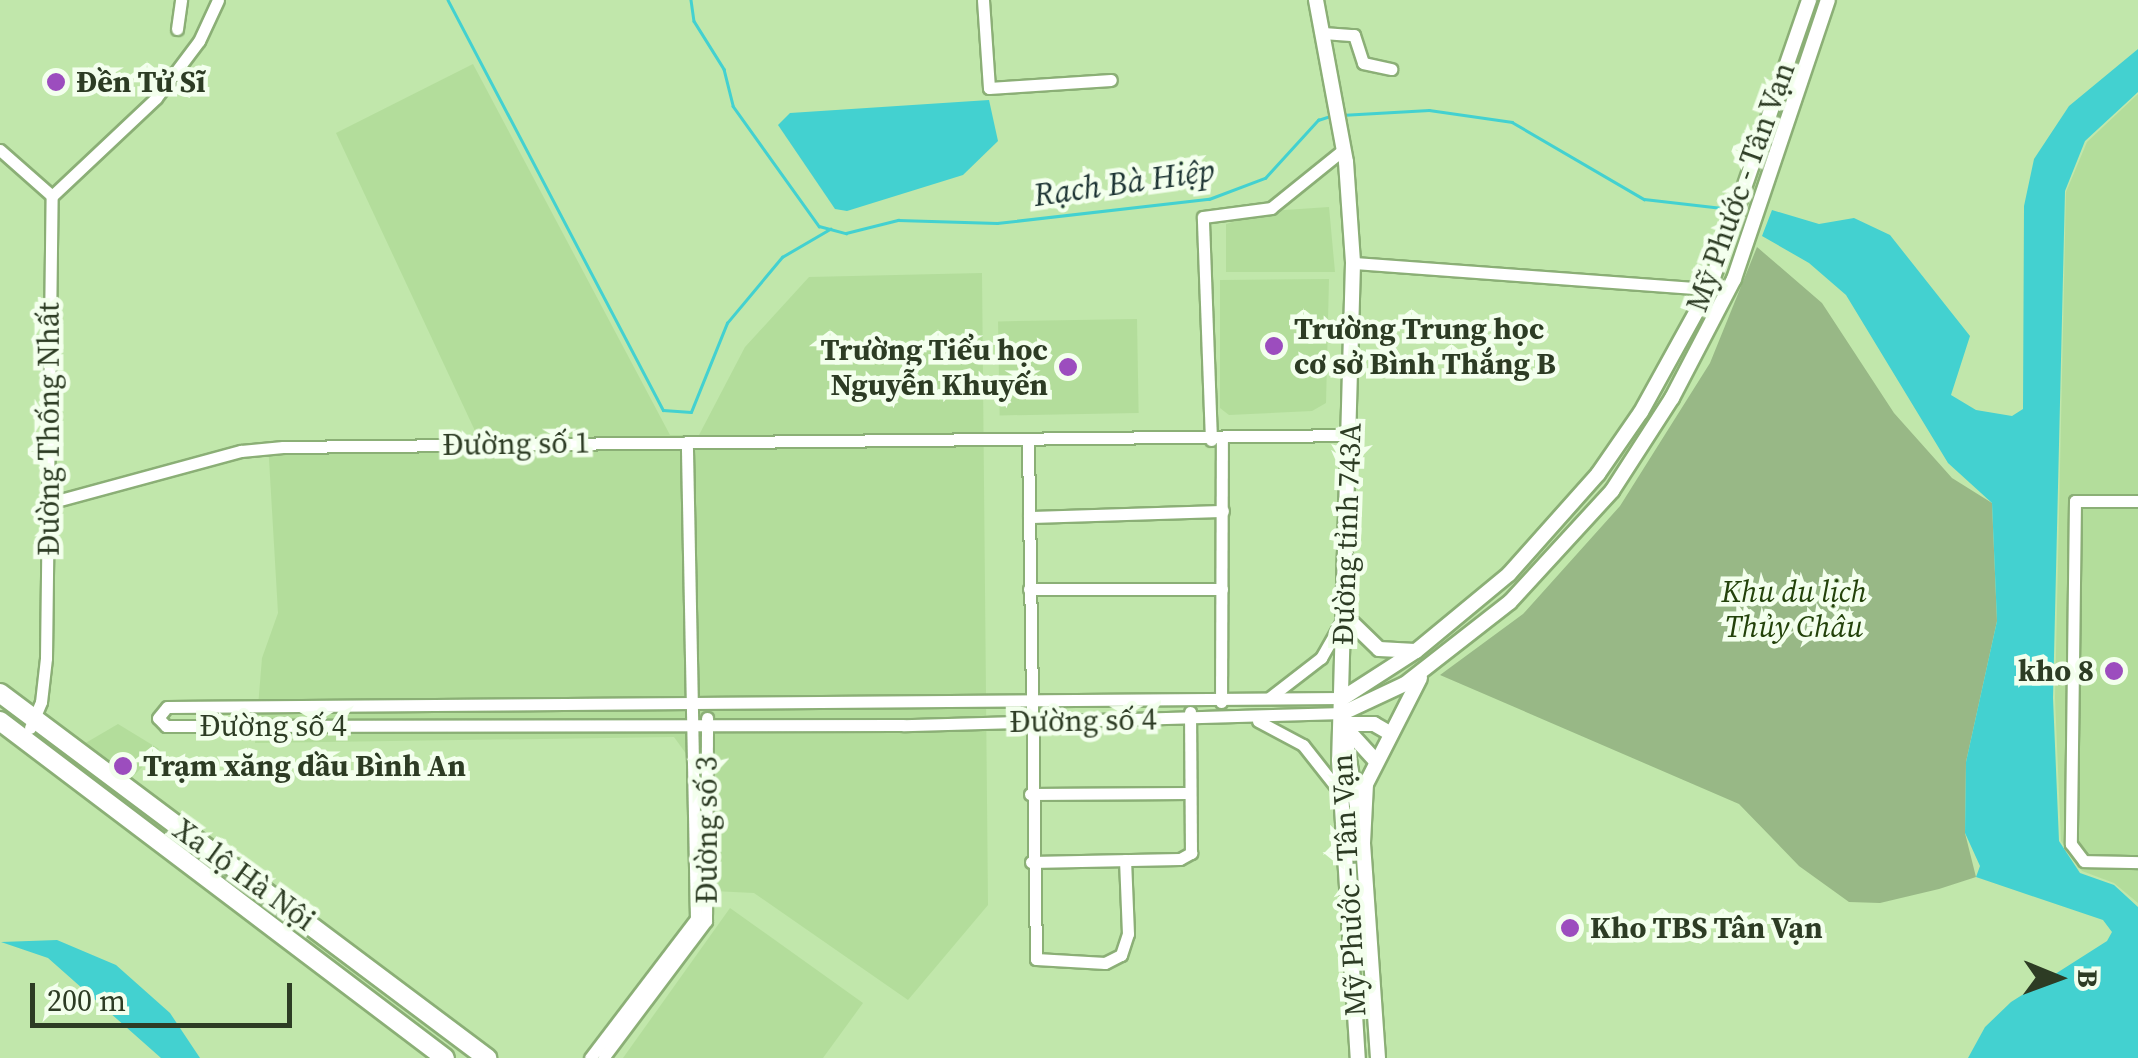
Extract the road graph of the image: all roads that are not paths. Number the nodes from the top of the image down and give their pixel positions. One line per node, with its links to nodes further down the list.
1 (182, 0): 7 (street)
2 (218, 0): 13 (street)
3 (984, 0): 10 (street)
4 (1316, 0): 8 (main road)
5 (1808, 0): 15 (main road, Mỹ Phước - Tân Vạn)
6 (1828, 0): 23 (main road, Mỹ Phước - Tân Vạn)
7 (177, 29)
8 (1323, 33): 9 (street); 12 (main road, Đường tỉnh 743A)
9 (1391, 70)
10 (1111, 80)
11 (0, 150): 13 (street)
12 (1344, 150): 14 (main road, Đường tỉnh 743A); 17 (street)
13 (52, 196): 22 (street, Đường Thống Nhất)
14 (1352, 263): 15 (street); 16 (main road, Đường tỉnh 743A)
15 (1710, 289): 20 (main road, Mỹ Phước - Tân Vạn)
16 (1351, 436): 17 (street, Đường số 1); 28 (main road, Đường tỉnh 743A)
17 (1216, 440): 19 (street, Đường số 1); 24 (street)
18 (687, 442): 19 (street, Đường số 1); 22 (street, Đường số 1); 31 (street, Đường số 3)
19 (1028, 442): 25 (street)
20 (1581, 494): 23 (main road); 29 (main road, Mỹ Phước - Tân Vạn)
21 (2138, 501): 59 (street)
22 (49, 503): 45 (street, Đường Thống Nhất)
23 (1598, 508): 30 (main road, Mỹ Phước - Tân Vạn)
24 (1223, 511): 25 (street); 26 (street)
25 (1029, 517): 27 (street)
26 (1222, 588): 27 (street); 36 (street)
27 (1029, 589): 34 (street)
28 (1344, 614): 29 (main road); 33 (street); 40 (main road, Đường tỉnh 743A)
29 (1416, 650): 40 (main road, Mỹ Phước - Tân Vạn)
30 (1425, 669): 40 (main road, Mỹ Phước - Tân Vạn); 48 (main road, Mỹ Phước - Tân Vạn)
31 (695, 690): 38 (street, Đường số 3); 39 (street)
32 (0, 693): 45 (highway, Xa lộ Hà Nội)
33 (1264, 701): 36 (street, Đường số 4); 40 (street, Đường số 4)
34 (1030, 702): 35 (street, Đường số 4); 39 (street, Đường số 4); 44 (street)
35 (1190, 702): 36 (street, Đường số 4); 42 (street)
36 (1220, 702)
37 (0, 705): 45 (highway, Xa lộ Hà Nội)
38 (692, 707): 39 (street, Đường số 4); 47 (street, Đường số 3); 47 (street, Đường số 4)
39 (707, 707): 46 (street, Đường số 3)
40 (1343, 712): 41 (street, Đường số 4); 48 (main road); 50 (main road); 52 (main road, Mỹ Phước - Tân Vạn); 56 (main road, Đường tỉnh 743A)
41 (1249, 718): 42 (street, Đường số 4); 52 (street)
42 (1190, 719): 44 (street, Đường số 4); 51 (street)
43 (0, 721): 54 (highway, Xa lộ Hà Nội)
44 (1030, 722): 46 (street, Đường số 4); 53 (street)
45 (32, 724): 63 (highway, Xa lộ Hà Nội); 64 (highway, Xa lộ Hà Nội)
46 (707, 725): 47 (street, Đường số 4); 60 (street, Đường số 3)
47 (691, 726): 60 (street, Đường số 3)
48 (1388, 732): 50 (main road, Mỹ Phước - Tân Vạn)
49 (0, 735): 54 (highway, Xa lộ Hà Nội)
50 (1374, 759): 56 (main road, Mỹ Phước - Tân Vạn)
51 (1188, 793): 53 (street); 57 (street)
52 (1340, 793): 67 (main road, Mỹ Phước - Tân Vạn)
53 (1030, 794): 58 (street)
54 (98, 802): 55 (highway, Xa lộ Hà Nội)
55 (130, 827): 61 (highway, Xa lộ Hà Nội); 62 (highway, Xa lộ Hà Nội)
56 (1363, 843): 68 (main road, Mỹ Phước - Tân Vạn)
57 (1125, 860): 58 (street); 58 (street)
58 (1030, 862)
59 (2138, 862)
60 (701, 920): 65 (street, Đường số 3); 66 (street, Đường số 3)
61 (432, 1058)
62 (444, 1058)
63 (471, 1058)
64 (487, 1058)
65 (590, 1058)
66 (604, 1058)
67 (1358, 1058)
68 (1378, 1058)

